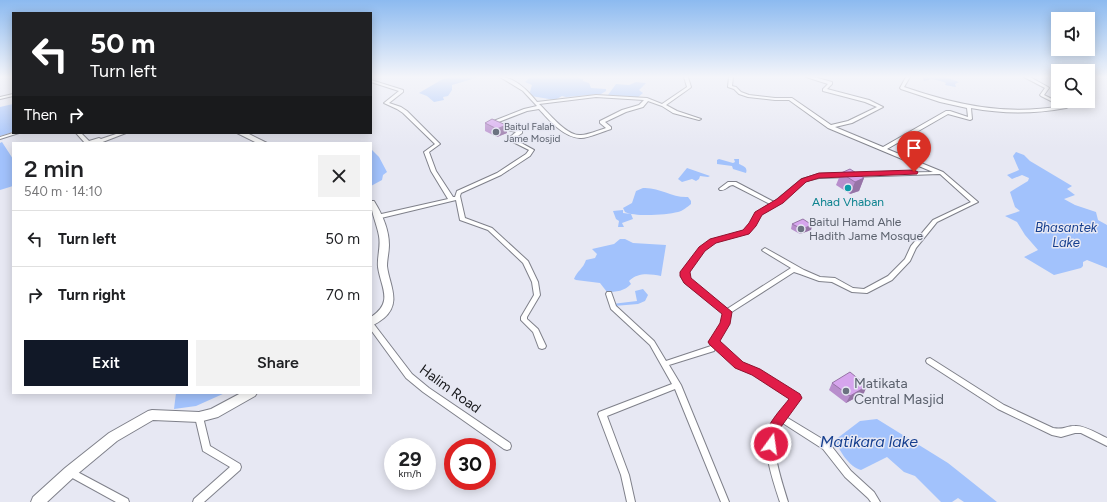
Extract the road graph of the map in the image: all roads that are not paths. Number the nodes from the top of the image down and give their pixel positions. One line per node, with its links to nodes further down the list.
1 (389, 100): 29 (street)
2 (534, 100): 11 (street)
3 (567, 100): 11 (street)
4 (646, 100): 11 (street)
5 (651, 100): 12 (street)
6 (670, 100): 12 (street)
7 (792, 100): 15 (street)
8 (865, 100): 15 (street)
9 (943, 100): 13 (street)
10 (1053, 100): 13 (street)
11 (538, 105): 29 (street)
12 (664, 105): 14 (street)
13 (969, 106): 26 (street)
14 (699, 119)
15 (830, 128): 26 (street)
16 (14, 134): 21 (street)
17 (79, 134): 22 (street)
18 (113, 134): 23 (street)
19 (121, 134): 24 (street)
20 (243, 134): 25 (street)
21 (0, 138)
22 (87, 142)
23 (91, 142)
24 (98, 142)
25 (261, 142)
26 (884, 149): 27 (street)
27 (941, 173): 30 (street); 34 (street)
28 (722, 189): 30 (street)
29 (455, 199): 32 (street); 39 (street)
30 (774, 204): 36 (street)
31 (372, 205): 32 (street)
32 (377, 216): 37 (street)
33 (765, 250): 34 (street)
34 (802, 272): 36 (street)
35 (609, 294): 42 (street)
36 (727, 312): 46 (street)
37 (372, 321)
38 (372, 326): 48 (street, Halim Road)
39 (542, 346)
40 (711, 349): 42 (street)
41 (930, 361): 47 (street)
42 (664, 364): 43 (street)
43 (676, 385): 53 (street); 54 (street)
44 (249, 394): 45 (street)
45 (199, 417): 49 (street); 52 (street)
46 (781, 418): 55 (street); 56 (street)
47 (1107, 442)
48 (507, 446)
49 (70, 472): 50 (street); 51 (street)
50 (38, 502)
51 (126, 502)
52 (197, 502)
53 (631, 502)
54 (725, 502)
55 (784, 502)
56 (876, 502)

